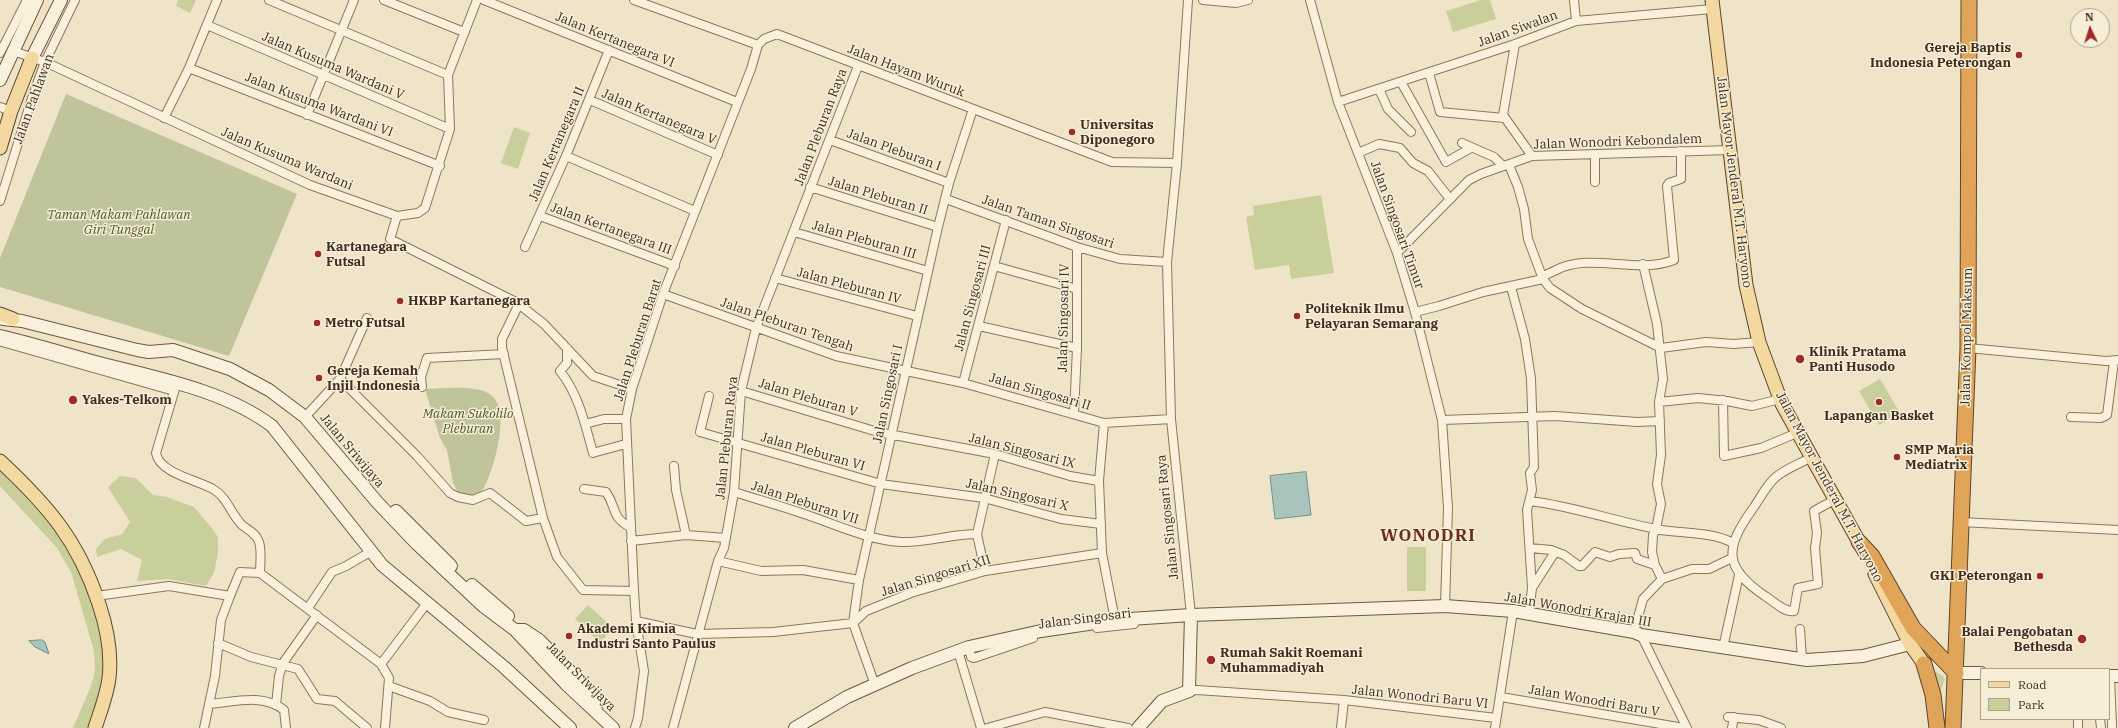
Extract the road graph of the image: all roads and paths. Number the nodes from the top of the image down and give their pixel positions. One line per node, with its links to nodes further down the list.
1 (27, 0): 27 (street)
2 (37, 0): 25 (main road)
3 (61, 0): 28 (main road, Jalan Pahlawan)
4 (75, 0): 29 (street, Jalan Pahlawan)
5 (217, 0): 20 (street)
6 (269, 0): 21 (street)
7 (354, 0): 21 (street)
8 (384, 0): 22 (street)
9 (477, 0): 22 (street, Jalan Kusuma Wardani)
10 (484, 0): 26 (street, Jalan Kertanegara VI)
11 (634, 0): 24 (street)
12 (1188, 0): 59 (street, Jalan Singosari Raya)
13 (1203, 0): 14 (street)
14 (1248, 0)
15 (1310, 0): 40 (street, Jalan Singosari Timur)
16 (1574, 0): 19 (street)
17 (1969, 0): 100 (highway, Jalan Kompol Maksum)
18 (1712, 5): 19 (street, Jalan Siwalan); 52 (main road, Jalan Mayor Jenderal M.T. Haryono)
19 (1576, 21): 23 (street, Jalan Siwalan)
20 (207, 25): 31 (street); 32 (street, Jalan Kusuma Wardani V)
21 (340, 31): 32 (street); 34 (street)
22 (464, 32): 34 (street, Jalan Kusuma Wardani)
23 (1515, 44): 33 (street, Jalan Siwalan); 45 (street)
24 (758, 45): 30 (street, Jalan Hayam Wuruk); 39 (street, Jalan Pleburan Barat)
25 (13, 50): 28 (street, Jalan Pahlawan); 35 (main road)
26 (609, 50): 38 (street, Jalan Kertanegara II); 39 (street, Jalan Kertanegara VI)
27 (0, 53)
28 (32, 58): 29 (street, Jalan Kusuma Wardani); 41 (main road, Jalan Pahlawan)
29 (45, 62): 44 (street, Jalan Kusuma Wardani); 67 (street, Jalan Pahlawan)
30 (858, 66): 42 (street, Jalan Hayam Wuruk); 48 (street, Jalan Pleburan Raya)
31 (189, 68): 43 (street, Jalan Kusuma Wardani VI); 44 (street)
32 (323, 73): 43 (street); 46 (street, Jalan Kusuma Wardani V)
33 (1429, 73): 36 (street, Jalan Siwalan); 45 (street)
34 (448, 76): 46 (street, Jalan Kusuma Wardani)
35 (0, 80)
36 (1401, 82): 37 (street, Jalan Siwalan); 51 (street)
37 (1379, 89): 40 (street, Jalan Siwalan); 47 (street)
38 (590, 100): 56 (street, Jalan Kertanegara V); 57 (street, Jalan Kertanegara II)
39 (737, 102): 56 (street, Jalan Pleburan Barat)
40 (1338, 102): 54 (street, Jalan Singosari Timur)
41 (5, 109): 50 (main road, Jalan Pahlawan)
42 (974, 109): 59 (street, Jalan Hayam Wuruk); 63 (street, Jalan Singosari I)
43 (307, 115): 60 (street, Jalan Kusuma Wardani VI)
44 (164, 118): 69 (street, Jalan Kusuma Wardani)
45 (1504, 118): 58 (street)
46 (450, 129): 60 (street, Jalan Kusuma Wardani)
47 (1411, 132)
48 (830, 140): 63 (street, Jalan Pleburan I); 64 (street, Jalan Pleburan Raya)
49 (1462, 143): 51 (street)
50 (0, 148)
51 (1471, 148): 61 (street)
52 (1730, 150): 53 (street, Jalan Wonodri Kebondalem); 96 (main road, Jalan Mayor Jenderal M.T. Haryono)
53 (1681, 151): 55 (street, Jalan Wonodri Kebondalem); 78 (street)
54 (1358, 153): 66 (street); 76 (street, Jalan Singosari Timur)
55 (1595, 154): 58 (street, Jalan Wonodri Kebondalem); 62 (street)
56 (718, 155): 68 (street, Jalan Pleburan Barat)
57 (566, 156): 68 (street); 70 (street, Jalan Kertanegara II)
58 (1532, 156): 61 (street, Jalan Wonodri Kebondalem)
59 (1177, 163): 77 (street, Jalan Singosari Raya)
60 (440, 166): 69 (street, Jalan Kusuma Wardani)
61 (1506, 166): 66 (street, Jalan Wonodri Kebondalem); 83 (street)
62 (1595, 182)
63 (949, 183): 65 (street, Jalan Singosari I)
64 (810, 187): 72 (street, Jalan Pleburan II); 73 (street, Jalan Pleburan Raya)
65 (946, 199): 71 (street, Jalan Taman Singosari); 72 (street, Jalan Singosari I)
66 (1450, 199): 76 (street, Jalan Wonodri Kebondalem)
67 (0, 201)
68 (695, 211): 79 (street, Jalan Pleburan Barat)
69 (397, 216): 87 (street)
70 (540, 216): 75 (street, Jalan Kertanegara II); 79 (street, Jalan Kertanegara III)
71 (1006, 220): 74 (street, Jalan Taman Singosari); 80 (street, Jalan Singosari III)
72 (938, 227): 81 (street, Jalan Singosari I)
73 (794, 232): 81 (street, Jalan Pleburan III); 82 (street, Jalan Pleburan Raya)
74 (1077, 246): 77 (street, Jalan Taman Singosari); 85 (street, Jalan Singosari IV)
75 (525, 247)
76 (1397, 253): 88 (street, Jalan Singosari Timur)
77 (1167, 262): 119 (street, Jalan Singosari Raya)
78 (1643, 264): 83 (street); 99 (street)
79 (674, 266): 86 (street, Jalan Pleburan Barat)
80 (994, 266): 85 (street); 93 (street, Jalan Singosari III)
81 (928, 271): 90 (street, Jalan Singosari I)
82 (775, 278): 90 (street, Jalan Pleburan IV); 94 (street, Jalan Pleburan Raya)
83 (1543, 278): 84 (street); 99 (street)
84 (1511, 287): 88 (street); 116 (street)
85 (1077, 289): 98 (street, Jalan Singosari IV)
86 (664, 294): 94 (street, Jalan Pleburan Tengah); 108 (street, Jalan Pleburan Barat)
87 (519, 304): 97 (street); 101 (street)
88 (1415, 312): 120 (street, Jalan Singosari Timur)
89 (0, 314): 92 (main road)
90 (917, 316): 103 (street, Jalan Singosari I)
91 (367, 318): 104 (street)
92 (7, 319): 115 (main road, Jalan Sriwijaya)
93 (979, 326): 98 (street); 105 (street, Jalan Singosari III)
94 (756, 328): 103 (street, Jalan Pleburan Tengah); 109 (street, Jalan Pleburan Raya)
95 (2, 339): 106 (main road)
96 (1759, 342): 99 (street); 111 (main road, Jalan Mayor Jenderal M.T. Haryono)
97 (567, 348): 108 (street); 123 (street)
98 (1077, 348): 114 (street, Jalan Singosari IV)
99 (1660, 348): 113 (street)
100 (1968, 348): 102 (street); 140 (highway, Jalan Kompol Maksum)
101 (504, 354): 107 (street); 139 (street)
102 (2116, 360): 117 (street)
103 (904, 372): 105 (street, Jalan Singosari II); 125 (street, Jalan Singosari I)
104 (340, 379): 115 (street); 139 (street)
105 (963, 383): 114 (street, Jalan Singosari II)
106 (175, 387): 153 (main road); 160 (street)
107 (422, 387)
108 (632, 389): 118 (street, Jalan Pleburan Barat)
109 (741, 391): 125 (street, Jalan Pleburan V); 126 (street, Jalan Pleburan Raya)
110 (709, 396): 126 (street, Jalan Pleburan VI)
111 (1780, 399): 112 (street); 124 (main road, Jalan Mayor Jenderal M.T. Haryono)
112 (1723, 400): 113 (street); 124 (street)
113 (1659, 402): 121 (street)
114 (1074, 414): 122 (street, Jalan Singosari II)
115 (305, 417): 211 (main road, Jalan Sriwijaya)
116 (1534, 417): 120 (street); 121 (street); 138 (street)
117 (2071, 417)
118 (626, 419): 123 (street); 127 (street, Jalan Pleburan Barat)
119 (1171, 419): 122 (street, Jalan Singosari II); 174 (street, Jalan Singosari Raya)
120 (1442, 420): 169 (street, Jalan Singosari Timur)
121 (1660, 421): 143 (street)
122 (1104, 423): 132 (street)
123 (585, 424): 127 (street)
124 (1797, 433): 129 (main road, Jalan Mayor Jenderal M.T. Haryono)
125 (892, 435): 128 (street, Jalan Singosari IX); 133 (street, Jalan Singosari I)
126 (737, 442): 133 (street, Jalan Pleburan VI); 135 (street, Jalan Pleburan Raya)
127 (626, 444): 142 (street, Jalan Pleburan Barat)
128 (995, 454): 132 (street, Jalan Singosari IX); 136 (street)
129 (1810, 458): 137 (main road, Jalan Mayor Jenderal M.T. Haryono); 151 (street)
130 (0, 461): 166 (main road)
131 (674, 466): 146 (street)
132 (1098, 481): 141 (street)
133 (881, 484): 136 (street, Jalan Singosari X); 147 (street, Jalan Singosari I)
134 (584, 489): 142 (street)
135 (734, 492): 147 (street, Jalan Pleburan VII); 148 (street, Jalan Pleburan Raya)
136 (984, 498): 141 (street, Jalan Singosari X); 145 (street)
137 (1834, 500): 150 (main road, Jalan Mayor Jenderal M.T. Haryono); 161 (street)
138 (1530, 501): 143 (street); 152 (street)
139 (544, 518): 165 (street)
140 (1961, 522): 144 (street); 183 (highway, Jalan Kompol Maksum)
141 (1101, 524): 155 (street)
142 (631, 528): 149 (street, Jalan Pleburan Barat)
143 (1656, 530): 151 (street); 158 (street)
144 (2118, 530)
145 (977, 534): 147 (street, Jalan Pleburan VII); 159 (street)
146 (686, 535): 148 (street); 149 (street)
147 (868, 537): 163 (street, Jalan Singosari I)
148 (726, 538): 157 (street, Jalan Pleburan Raya)
149 (631, 541): 165 (street, Jalan Pleburan Barat)
150 (1859, 542): 182 (main road, Jalan Mayor Jenderal M.T. Haryono); 186 (highway)
151 (1734, 543): 156 (street)
152 (1530, 548): 154 (street); 164 (street)
153 (370, 552): 168 (main road); 170 (street)
154 (1555, 552): 158 (street); 164 (street)
155 (1102, 553): 159 (street, Jalan Singosari XII); 175 (street)
156 (1732, 558): 161 (street); 162 (street)
157 (718, 562): 163 (street); 179 (street, Jalan Pleburan Raya)
158 (1655, 565): 162 (street)
159 (985, 571): 177 (street, Jalan Singosari XII)
160 (260, 573): 167 (street); 170 (street)
161 (1739, 575): 184 (street)
162 (1662, 579): 180 (street)
163 (859, 580): 177 (street, Jalan Singosari I)
164 (1532, 588): 172 (street)
165 (634, 591): 176 (street, Jalan Pleburan Barat)
166 (96, 596): 167 (street); 206 (main road)
167 (230, 596): 181 (street)
168 (427, 603): 189 (street); 203 (main road)
169 (1445, 606): 171 (main road, Jalan Wonodri Krajan III); 174 (main road, Jalan Wonodri Krajan III)
170 (308, 608): 173 (street)
171 (1513, 611): 172 (main road, Jalan Wonodri Krajan III); 197 (street)
172 (1529, 614): 180 (main road, Jalan Wonodri Krajan III)
173 (317, 615): 188 (street); 189 (street)
174 (1190, 615): 175 (main road); 185 (street, Jalan Singosari); 196 (main road)
175 (1115, 620): 185 (main road)
176 (636, 621): 179 (street); 212 (street, Jalan Pleburan Barat)
177 (853, 623): 179 (street); 194 (street, Jalan Singosari I)
178 (1800, 629): 187 (street)
179 (698, 634): 213 (street, Jalan Pleburan Raya)
180 (1638, 634): 184 (main road, Jalan Wonodri Krajan III); 222 (street)
181 (218, 643): 188 (street); 199 (street)
182 (1910, 644): 187 (main road, Jalan Wonodri Krajan III); 190 (main road, Jalan Mayor Jenderal M.T. Haryono)
183 (1956, 646): 186 (highway); 191 (highway, Jalan Kompol Maksum)
184 (1723, 648): 187 (main road, Jalan Wonodri Krajan III)
185 (963, 650): 194 (main road); 215 (street)
186 (1935, 652): 191 (highway)
187 (1802, 659)
188 (283, 664): 200 (street); 209 (street)
189 (381, 664): 195 (street)
190 (1924, 664): 204 (highway, Jalan Mayor Jenderal M.T. Haryono)
191 (1956, 673): 192 (main road); 204 (highway); 225 (highway)
192 (1980, 673)
193 (2112, 676): 205 (street)
194 (875, 685): 214 (main road)
195 (389, 686): 202 (street); 210 (street)
196 (1189, 691): 198 (street); 218 (main road)
197 (1501, 697): 201 (street); 221 (street, Jalan Wonodri Baru V)
198 (1344, 700): 201 (street, Jalan Wonodri Baru VI); 219 (street, Jalan Wonodri Baru VI)
199 (209, 704): 200 (street); 207 (street)
200 (276, 705): 208 (street)
201 (1496, 718): 220 (street)
202 (484, 720)
203 (566, 726)
204 (1937, 726)
205 (2112, 726)
206 (95, 728)
207 (204, 728)
208 (286, 728)
209 (367, 728)
210 (385, 728)
211 (613, 728)
212 (635, 728)
213 (673, 728)
214 (795, 728)
215 (981, 728)
216 (987, 728): 217 (street)
217 (1128, 728)
218 (1138, 728)
219 (1341, 728)
220 (1495, 728)
221 (1684, 728)
222 (1688, 728)
223 (1732, 728): 224 (street)
224 (1781, 728)
225 (1953, 728)

